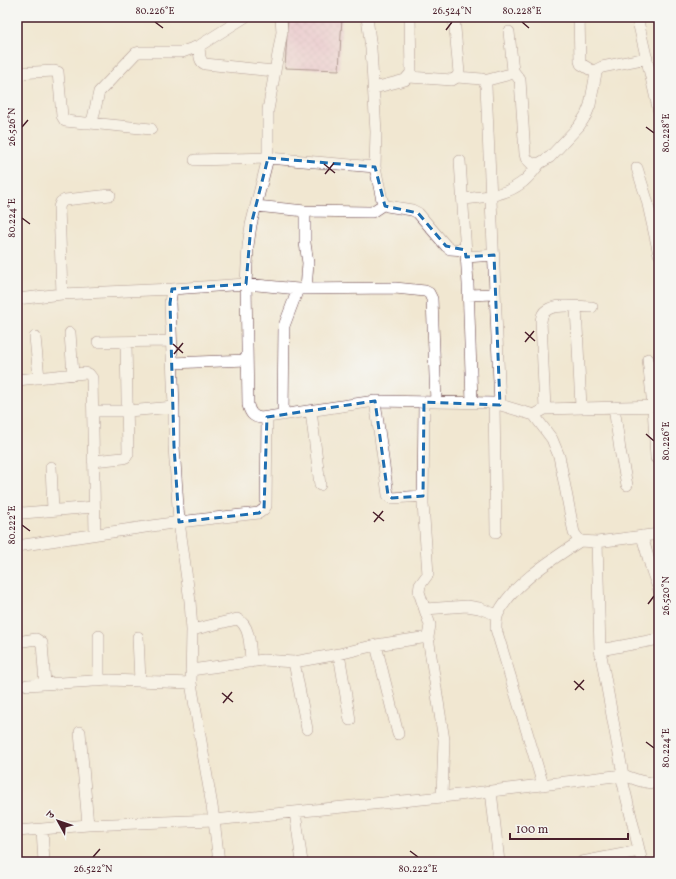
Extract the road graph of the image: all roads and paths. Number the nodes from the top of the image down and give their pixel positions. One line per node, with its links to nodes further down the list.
1 (245, 17): 9 (street)
2 (281, 17): 11 (street)
3 (367, 17): 18 (street)
4 (410, 17): 15 (street)
5 (454, 17): 16 (street)
6 (579, 17): 14 (street)
7 (637, 17): 10 (street)
8 (508, 32): 13 (street)
9 (199, 46): 11 (street); 20 (street)
10 (646, 58): 14 (street); 19 (street)
11 (274, 71): 22 (street)
12 (17, 73): 20 (street)
13 (514, 73): 17 (street); 25 (street)
14 (596, 73): 25 (street)
15 (409, 77): 16 (street); 18 (street)
16 (456, 77): 17 (street)
17 (484, 80): 29 (street)
18 (374, 88): 26 (street)
19 (659, 112)
20 (90, 123): 21 (street)
21 (151, 129)
22 (268, 158): 23 (street); 26 (street); 32 (street)
23 (195, 160)
24 (460, 161): 30 (street)
25 (540, 163): 29 (street)
26 (375, 167): 31 (street)
27 (637, 168): 35 (street)
28 (110, 195): 40 (street)
29 (492, 196): 30 (street); 36 (street)
30 (463, 199): 34 (street)
31 (384, 204): 33 (street); 34 (street)
32 (256, 206): 33 (street); 37 (street)
33 (305, 211): 39 (street)
34 (466, 254): 36 (street); 42 (street)
35 (659, 254)
36 (494, 255): 41 (street)
37 (246, 284): 38 (street); 39 (street); 52 (street)
38 (172, 289): 40 (street); 48 (street)
39 (302, 289): 59 (street); 70 (street)
40 (62, 294): 43 (street)
41 (495, 294): 42 (street); 61 (street)
42 (468, 296): 60 (street)
43 (17, 299)
44 (576, 306): 45 (street); 64 (street); 66 (street)
45 (592, 307)
46 (70, 333): 54 (street)
47 (35, 337): 55 (street)
48 (171, 341): 50 (street); 53 (street)
49 (98, 342): 50 (street)
50 (126, 342): 67 (street)
51 (648, 359): 62 (street)
52 (247, 360): 53 (street); 72 (street)
53 (172, 363): 63 (street)
54 (73, 374): 55 (street); 68 (street)
55 (39, 378): 56 (street)
56 (17, 380)
57 (375, 401): 58 (street); 69 (street); 78 (street)
58 (424, 402): 59 (street); 78 (street)
59 (436, 402): 60 (street)
60 (472, 402): 61 (street)
61 (497, 404): 71 (street); 83 (street)
62 (656, 406): 65 (street); 73 (street)
63 (174, 407): 67 (street); 82 (street)
64 (581, 407): 65 (street); 66 (street)
65 (614, 407): 77 (street)
66 (544, 409): 71 (street)
67 (128, 410): 68 (street); 74 (street)
68 (93, 411): 74 (street)
69 (311, 411): 70 (street); 76 (street)
70 (283, 415): 72 (street)
71 (534, 415): 87 (street)
72 (267, 417): 82 (street)
73 (656, 458)
74 (93, 461): 79 (street)
75 (51, 468): 81 (street)
76 (320, 485)
77 (627, 485)
78 (423, 496): 91 (street)
79 (94, 506): 81 (street); 84 (street)
80 (17, 510): 81 (street)
81 (53, 510)
82 (179, 522): 84 (street); 93 (street)
83 (496, 532)
84 (95, 534): 89 (street)
85 (659, 534): 86 (street)
86 (642, 536): 88 (street); 90 (street)
87 (580, 541): 88 (street); 92 (street)
88 (597, 542): 100 (street)
89 (17, 546)
90 (659, 590)
91 (425, 609): 92 (street); 96 (street)
92 (497, 615): 116 (street)
93 (192, 630): 102 (street); 104 (street)
94 (99, 636): 105 (street)
95 (138, 637): 106 (street)
96 (428, 637): 99 (street); 118 (street)
97 (654, 640): 100 (street)
98 (17, 642): 108 (street)
99 (376, 645): 101 (street); 113 (street)
100 (600, 650): 114 (street)
101 (339, 654): 103 (street); 110 (street)
102 (251, 662): 103 (street); 104 (street)
103 (294, 662): 111 (street)
104 (191, 670): 107 (street)
105 (99, 681): 106 (street); 108 (street)
106 (140, 681): 107 (street)
107 (191, 683): 120 (street)
108 (45, 684): 109 (street)
109 (27, 685)
110 (350, 720)
111 (307, 729)
112 (80, 732): 121 (street)
113 (398, 734)
114 (622, 775): 115 (street); 116 (street); 124 (street)
115 (659, 783)
116 (543, 785): 117 (street)
117 (491, 791): 118 (street); 128 (street)
118 (442, 797): 119 (street)
119 (295, 812): 120 (street); 127 (street)
120 (214, 820): 121 (street); 126 (street)
121 (88, 825): 122 (street)
122 (42, 829): 123 (street); 125 (street)
123 (17, 831)
124 (640, 856): 129 (street)
125 (44, 862)
126 (219, 862)
127 (302, 862)
128 (499, 862)
129 (582, 862)

